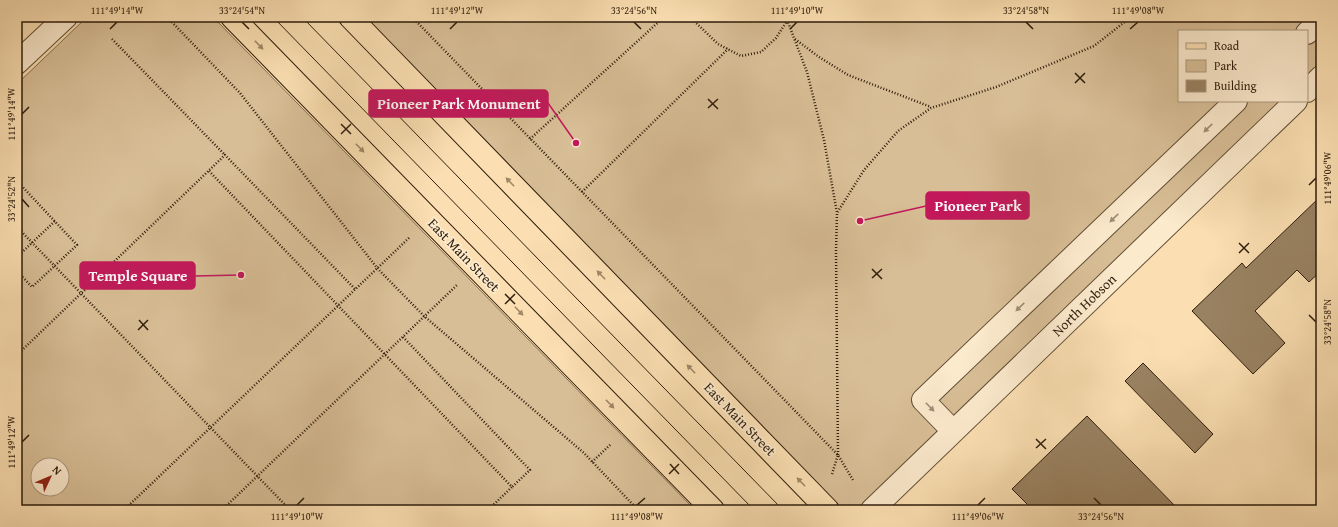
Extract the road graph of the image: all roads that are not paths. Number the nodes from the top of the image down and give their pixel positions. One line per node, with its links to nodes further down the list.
1 (66, 17): 6 (street)
2 (232, 17): 12 (main road, East Main Street, one-way to 12)
3 (350, 17): 13 (main road, East Main Street, one-way to 3)
4 (1321, 20): 5 (street)
5 (1308, 32)
6 (17, 63)
7 (1321, 77): 8 (street)
8 (1308, 90)
9 (1235, 102): 11 (street, one-way to 11)
10 (1295, 102): 11 (street, North Hobson)
11 (953, 431): 14 (street, North Hobson)
12 (713, 510)
13 (828, 510)
14 (872, 510)

